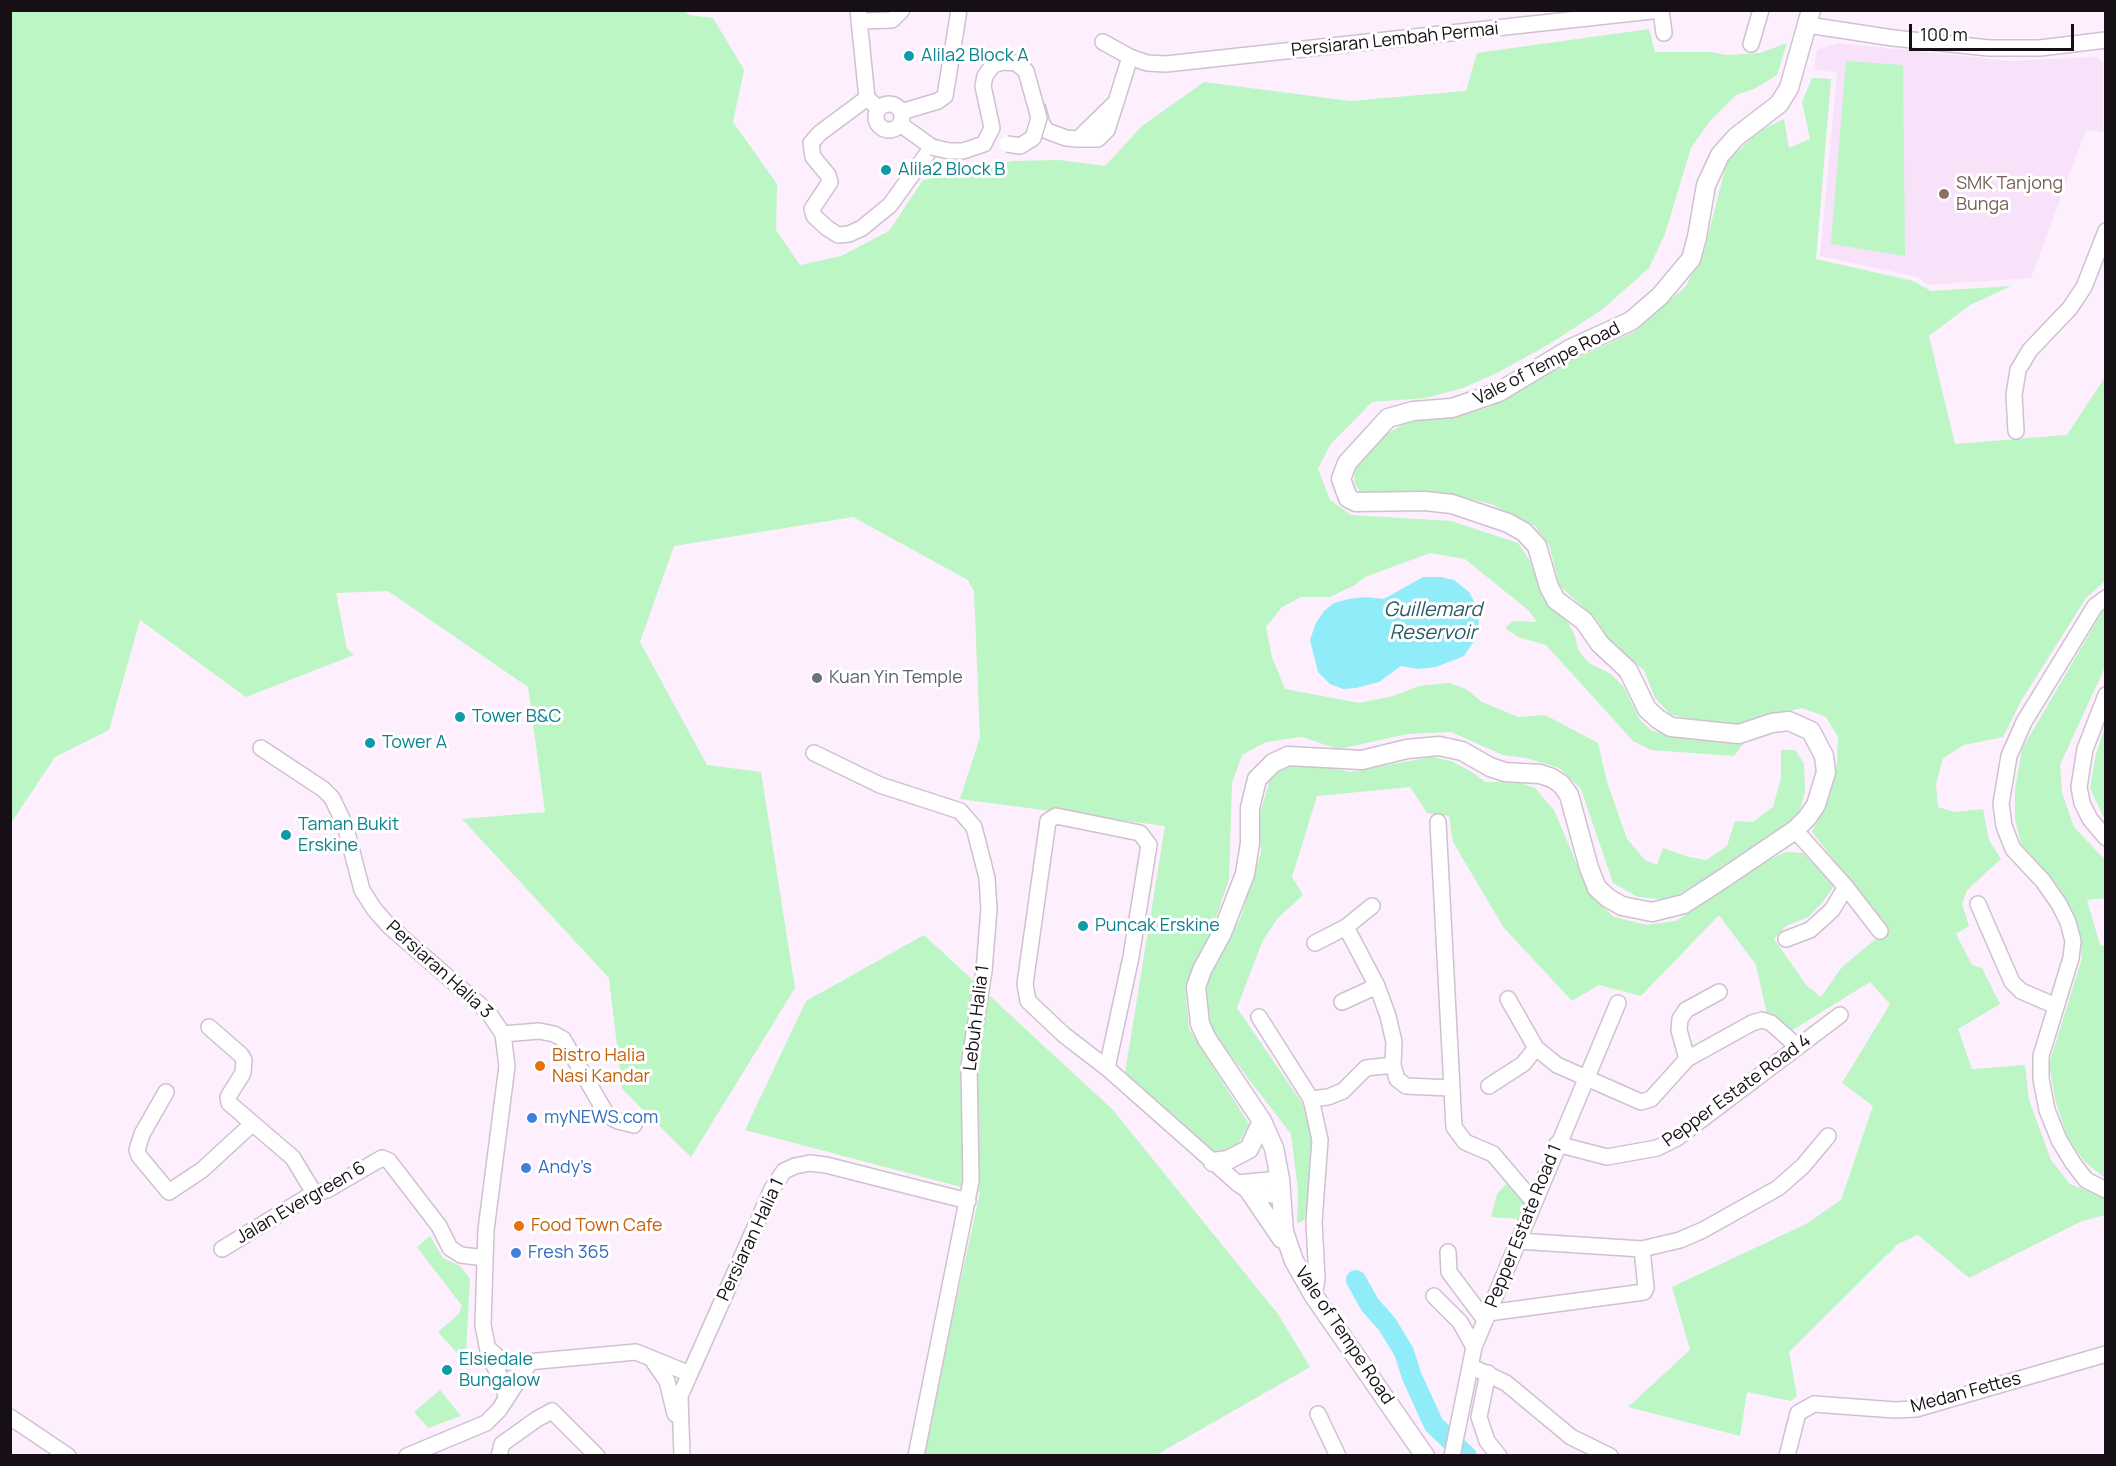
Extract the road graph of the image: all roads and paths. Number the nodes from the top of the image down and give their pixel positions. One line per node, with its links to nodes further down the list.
1 (902, 10): 5 (street)
2 (959, 10): 14 (street)
3 (1661, 10): 7 (street); 11 (street, Persiaran Lembah Permai)
4 (1761, 10): 10 (street)
5 (859, 16): 12 (street)
6 (1809, 18): 8 (street); 23 (main road, Vale of Tempe Road)
7 (1664, 33)
8 (2106, 40)
9 (1102, 42): 11 (street, Persiaran Lembah Permai)
10 (1751, 44)
11 (1130, 57): 15 (street, bridge)
12 (867, 98): 13 (street); 15 (street)
13 (879, 109): 14 (street); 14 (street)
14 (901, 118): 15 (street)
15 (932, 147)
16 (2106, 231): 17 (street)
17 (2016, 431)
18 (2106, 598): 37 (street)
19 (2106, 694): 24 (street)
20 (261, 748): 41 (street, Persiaran Halia 3)
21 (814, 753): 62 (street, Lebuh Halia 1)
22 (1438, 822): 49 (street)
23 (1795, 830): 25 (street); 52 (main road, Vale of Tempe Road)
24 (2106, 837)
25 (1846, 887): 29 (street); 30 (street)
26 (1978, 904): 37 (street)
27 (1372, 906): 28 (street)
28 (1346, 927): 31 (street); 32 (street)
29 (1880, 931)
30 (1786, 939)
31 (1316, 943)
32 (1377, 986): 35 (street); 45 (street)
33 (1719, 992): 44 (street)
34 (1508, 999): 43 (street)
35 (1342, 1002)
36 (1618, 1003): 47 (street, Pepper Estate Road 1)
37 (2056, 1006): 60 (street)
38 (1840, 1015): 42 (street, Pepper Estate Road 4)
39 (1259, 1017): 51 (street)
40 (209, 1027): 53 (street)
41 (503, 1034): 54 (street); 69 (street, Persiaran Halia 3)
42 (1798, 1047): 44 (street); 56 (street, Pepper Estate Road 4)
43 (1536, 1048): 47 (street); 48 (street)
44 (1687, 1059): 47 (street)
45 (1393, 1065): 49 (street); 51 (street)
46 (1107, 1068): 46 (street); 57 (street)
47 (1585, 1079): 56 (street, Pepper Estate Road 1)
48 (1489, 1086)
49 (1450, 1088): 63 (street)
50 (166, 1092): 53 (street)
51 (1311, 1099): 70 (street)
52 (1262, 1121): 57 (main road); 59 (main road, Vale of Tempe Road)
53 (252, 1124): 61 (street)
54 (634, 1125)
55 (1828, 1136): 67 (street)
56 (1557, 1144): 63 (street, Pepper Estate Road 1)
57 (1213, 1162): 58 (street)
58 (1244, 1188): 59 (street); 65 (main road)
59 (1280, 1188): 65 (main road, Vale of Tempe Road)
60 (2106, 1190)
61 (314, 1192): 66 (street, Jalan Evergreen 6); 69 (street, Jalan Evergreen 6)
62 (969, 1201): 80 (street, Persiaran Halia 1); 92 (street, Lebuh Halia 1)
63 (1533, 1201): 64 (street, Pepper Estate Road 1)
64 (1518, 1241): 67 (street); 72 (street, Pepper Estate Road 1)
65 (1288, 1248): 70 (main road, Vale of Tempe Road)
66 (222, 1249)
67 (1642, 1249): 72 (street)
68 (1448, 1252): 72 (street)
69 (485, 1258): 73 (street, Persiaran Halia 3)
70 (1314, 1296): 94 (main road, Vale of Tempe Road)
71 (1434, 1296): 74 (street)
72 (1486, 1317): 74 (street, Pepper Estate Road 1)
73 (486, 1344): 77 (street); 81 (street, Persiaran Halia 3)
74 (1474, 1347): 78 (street, Pepper Estate Road 1)
75 (2106, 1354): 97 (street, Medan Fettes)
76 (649, 1355): 77 (street); 80 (street); 84 (street)
77 (530, 1362): 81 (street)
78 (1470, 1366): 79 (street); 95 (street, Pepper Estate Road 1)
79 (1488, 1372): 86 (street); 96 (street)
80 (690, 1374): 84 (street, Persiaran Halia 1)
81 (506, 1399): 85 (street)
82 (1318, 1414): 93 (street)
83 (10, 1417): 87 (street)
84 (681, 1428): 91 (street, Persiaran Halia 1)
85 (444, 1449): 88 (street)
86 (1600, 1454)
87 (68, 1455)
88 (407, 1455)
89 (499, 1455): 90 (street)
90 (597, 1455)
91 (682, 1455)
92 (916, 1455)
93 (1338, 1455)
94 (1425, 1455)
95 (1452, 1455)
96 (1499, 1455)
97 (1788, 1455)

